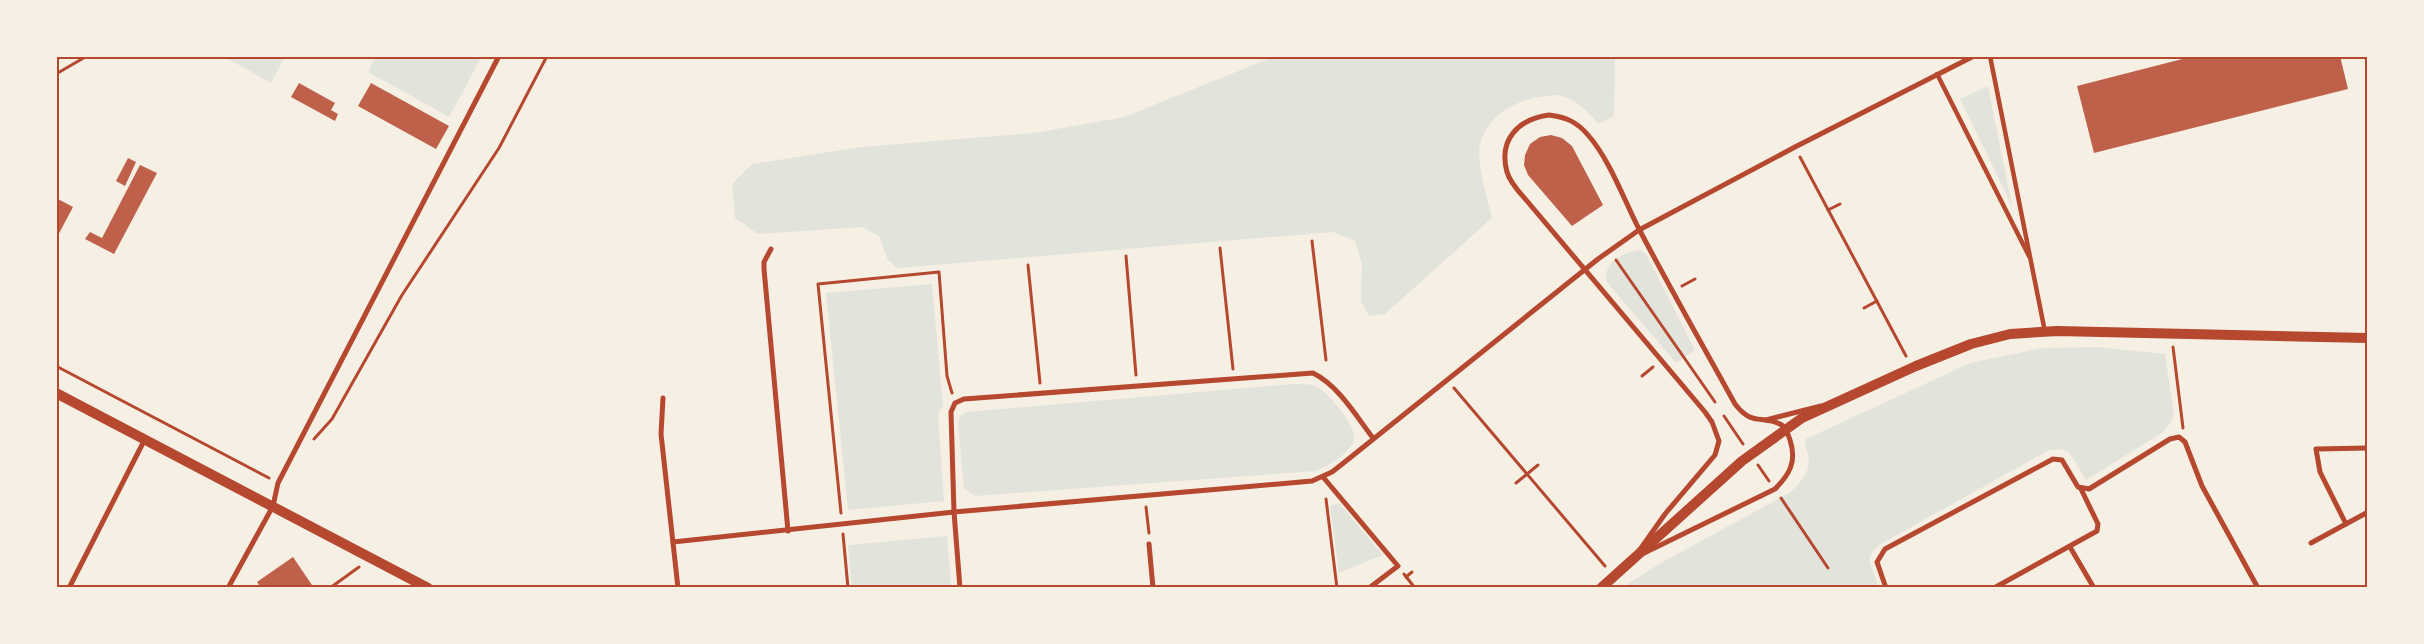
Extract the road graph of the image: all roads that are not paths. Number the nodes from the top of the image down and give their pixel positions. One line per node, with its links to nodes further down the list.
1 (499, 56): 21 (street)
2 (1974, 56): 4 (street)
3 (1990, 56): 7 (street)
4 (1936, 74): 5 (street); 7 (street)
5 (1639, 230): 8 (street); 8 (street); 14 (street)
6 (771, 249): 25 (street)
7 (2032, 262): 9 (street)
8 (1585, 269): 16 (street); 30 (street)
9 (2045, 332): 10 (main road); 13 (main road)
10 (2368, 338)
11 (56, 393): 17 (main road)
12 (663, 398): 26 (street)
13 (1828, 406): 14 (street); 15 (main road)
14 (1761, 421): 15 (street)
15 (1785, 429): 30 (main road); 30 (street)
16 (1373, 438): 19 (street); 22 (street)
17 (145, 440): 21 (main road); 31 (street)
18 (2368, 448): 24 (street)
19 (1323, 477): 22 (street); 37 (street)
20 (2081, 489): 29 (street); 39 (street); 42 (street)
21 (272, 506): 32 (street); 33 (main road)
22 (954, 512): 25 (street); 35 (street)
23 (2368, 512): 24 (street)
24 (2346, 524): 27 (street)
25 (788, 531): 26 (street)
26 (673, 542): 34 (street)
27 (2311, 542)
28 (1150, 544): 36 (street)
29 (2070, 546): 40 (street); 41 (street)
30 (1634, 558): 38 (main road)
31 (69, 588)
32 (228, 588)
33 (428, 588)
34 (678, 588)
35 (960, 588)
36 (1153, 588)
37 (1369, 588)
38 (1601, 588)
39 (1886, 588)
40 (1994, 588)
41 (2094, 588)
42 (2258, 588)

